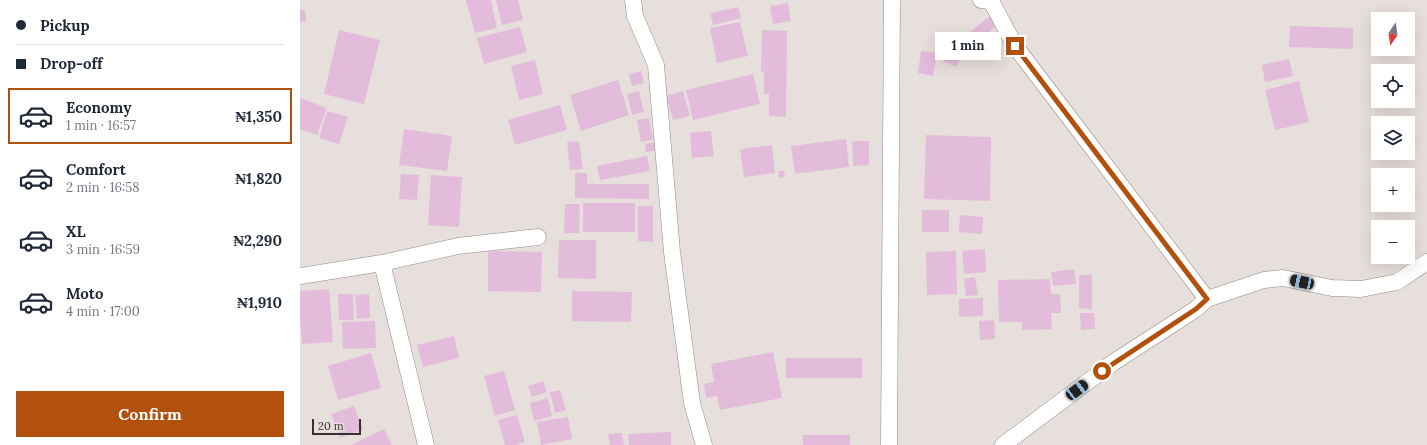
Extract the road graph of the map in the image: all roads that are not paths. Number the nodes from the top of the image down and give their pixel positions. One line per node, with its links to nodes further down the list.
1 (633, 0): 10 (street)
2 (892, 0): 11 (street)
3 (988, 0): 8 (street)
4 (538, 237): 6 (street)
5 (1427, 262): 8 (street)
6 (382, 263): 7 (street); 9 (street)
7 (300, 276)
8 (1207, 299): 12 (street)
9 (426, 445)
10 (704, 445)
11 (889, 445)
12 (1003, 445)

